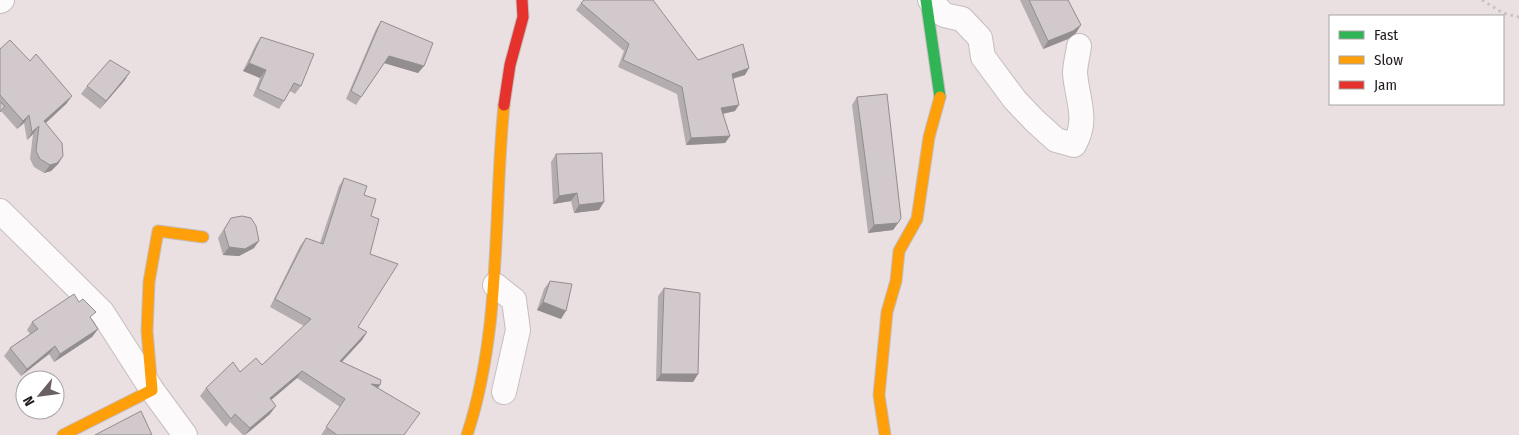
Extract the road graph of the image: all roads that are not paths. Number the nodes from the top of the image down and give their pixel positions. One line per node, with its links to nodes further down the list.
1 (522, 0): 7 (street)
2 (926, 0): 13 (street)
3 (930, 0): 4 (street)
4 (1079, 46)
5 (0, 211): 8 (street)
6 (203, 237): 8 (street)
7 (495, 285): 9 (street); 12 (street)
8 (152, 390): 10 (street); 11 (street)
9 (504, 392)
10 (63, 435)
11 (185, 435)
12 (467, 435)
13 (884, 435)

